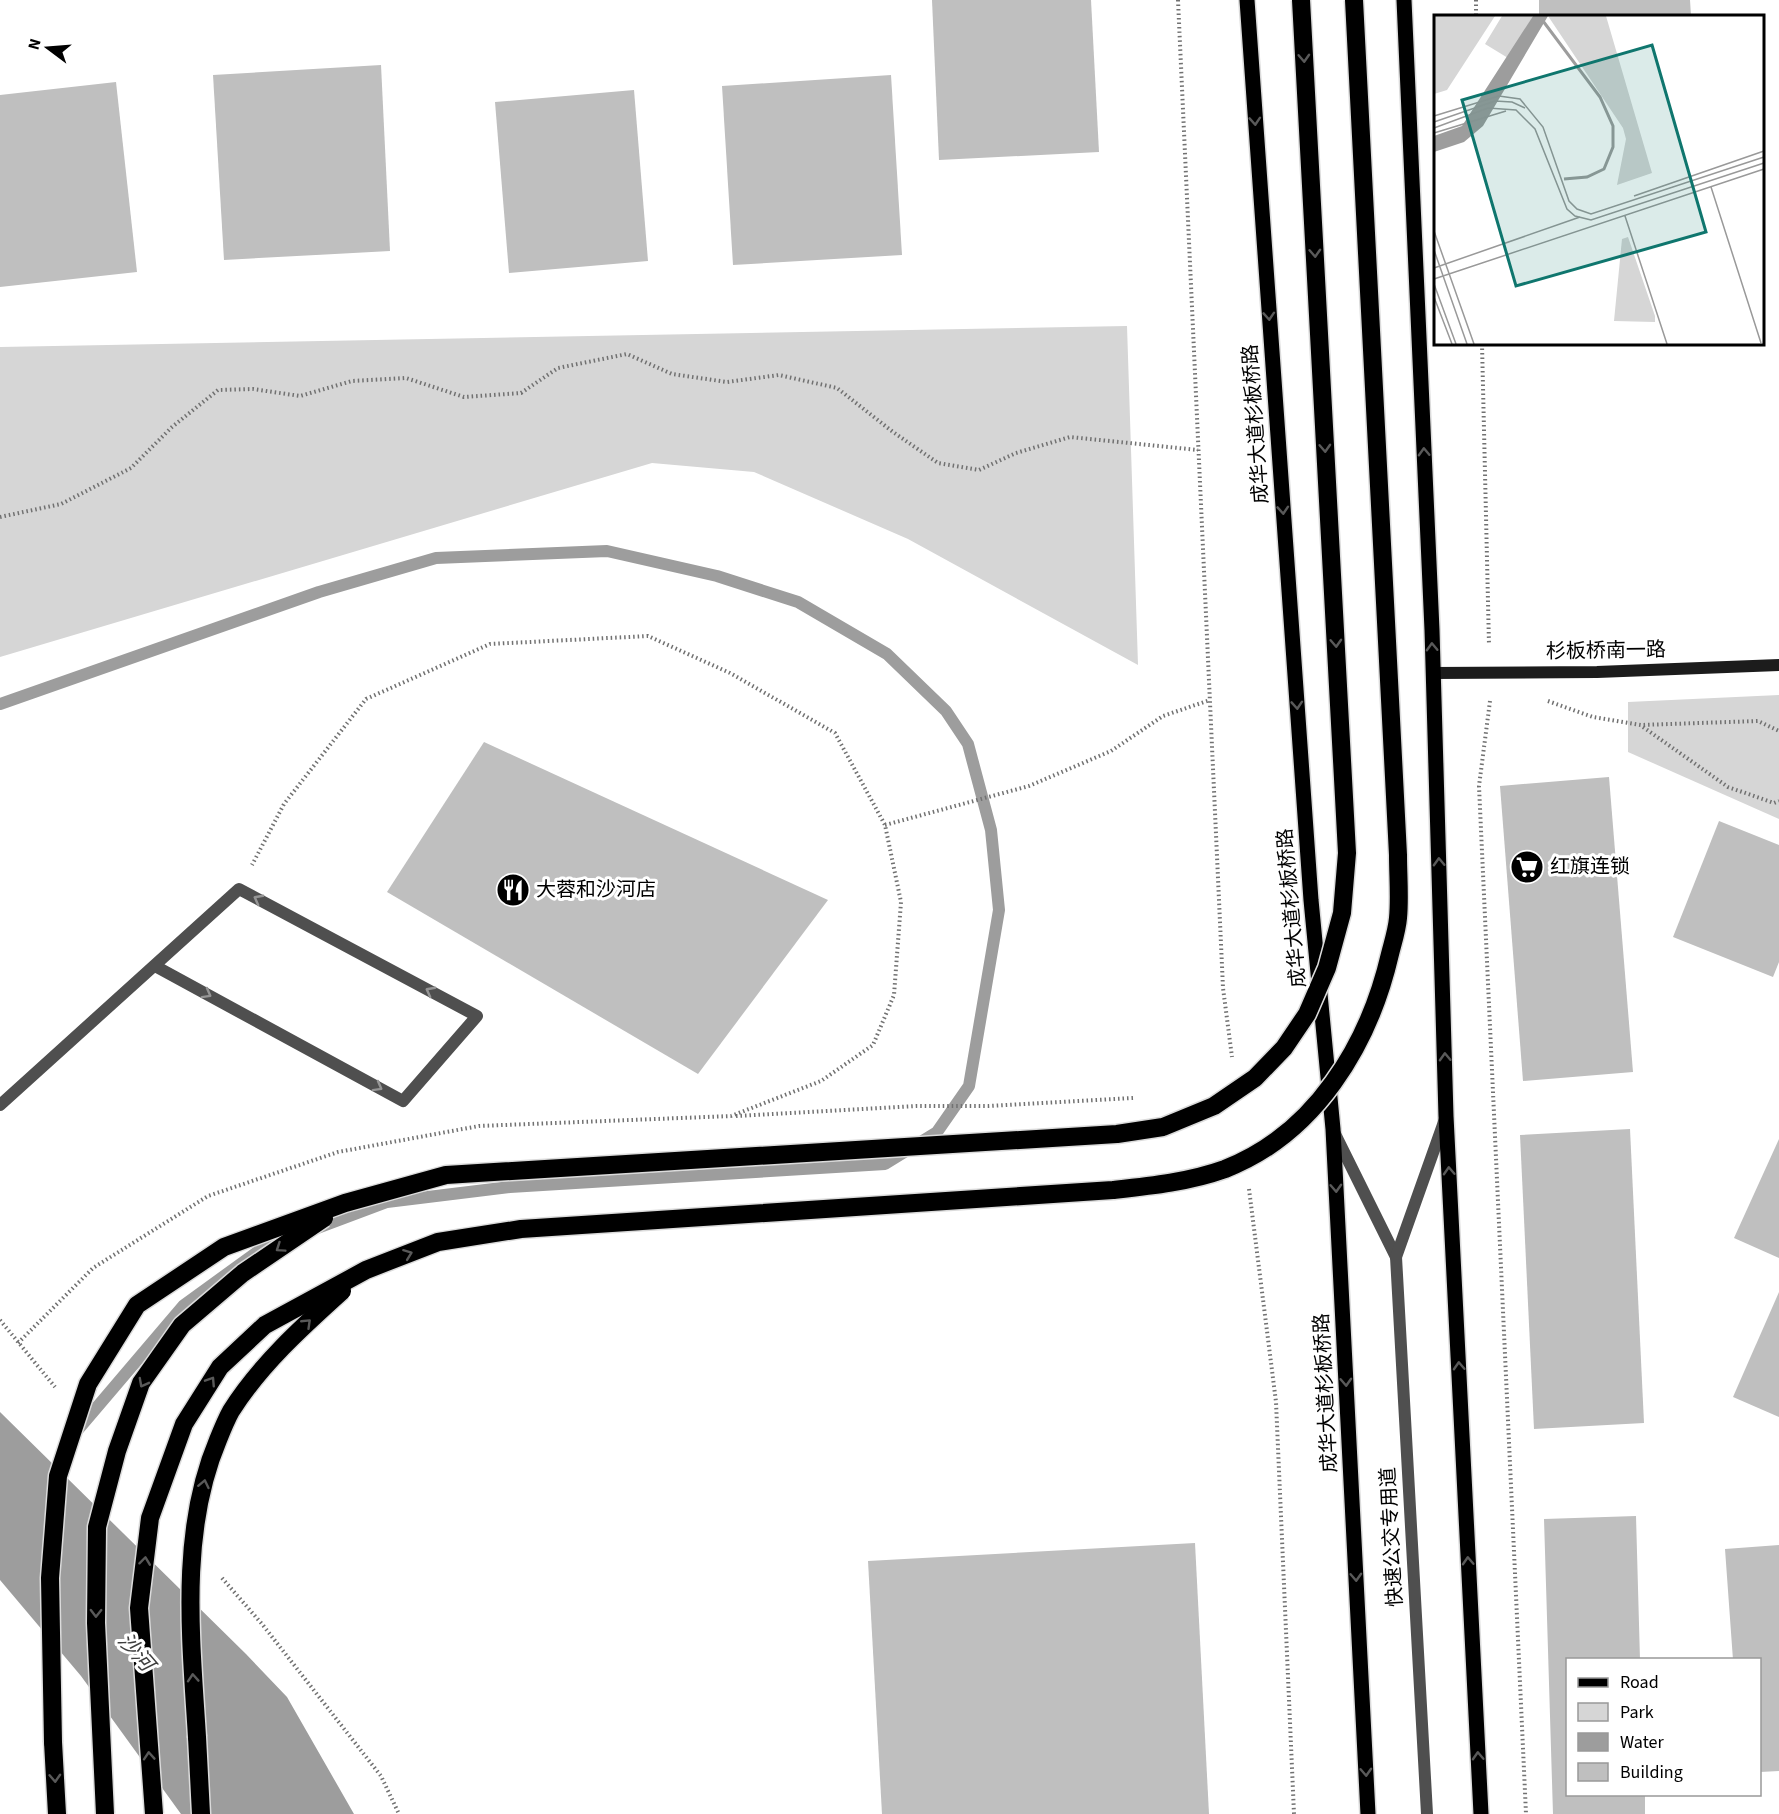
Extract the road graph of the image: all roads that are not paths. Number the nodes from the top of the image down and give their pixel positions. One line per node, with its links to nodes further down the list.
1 (1246, 0): 10 (main road, 成华大道杉板桥路, one-way to 10)
2 (1301, 0): 11 (highway, one-way to 11, bridge)
3 (1354, 0): 13 (highway, one-way to 3, bridge)
4 (1404, 0): 6 (main road, one-way to 4)
5 (1779, 665): 6 (street, 杉板桥南一路)
6 (1433, 673): 9 (main road, one-way to 6)
7 (155, 966): 7 (street, one-way to 7); 8 (street)
8 (0, 1105)
9 (1446, 1116): 12 (street); 20 (main road, one-way to 9)
10 (1333, 1129): 12 (street); 18 (main road, 成华大道杉板桥路, one-way to 18)
11 (345, 1203): 14 (highway, one-way to 14, bridge); 15 (highway, one-way to 15, bridge)
12 (1396, 1257): 19 (street, 快速公交专用道)
13 (366, 1270): 16 (highway, one-way to 13, bridge); 17 (highway, one-way to 13, bridge)
14 (57, 1814)
15 (105, 1814)
16 (153, 1814)
17 (201, 1814)
18 (1368, 1814)
19 (1427, 1814)
20 (1481, 1814)

